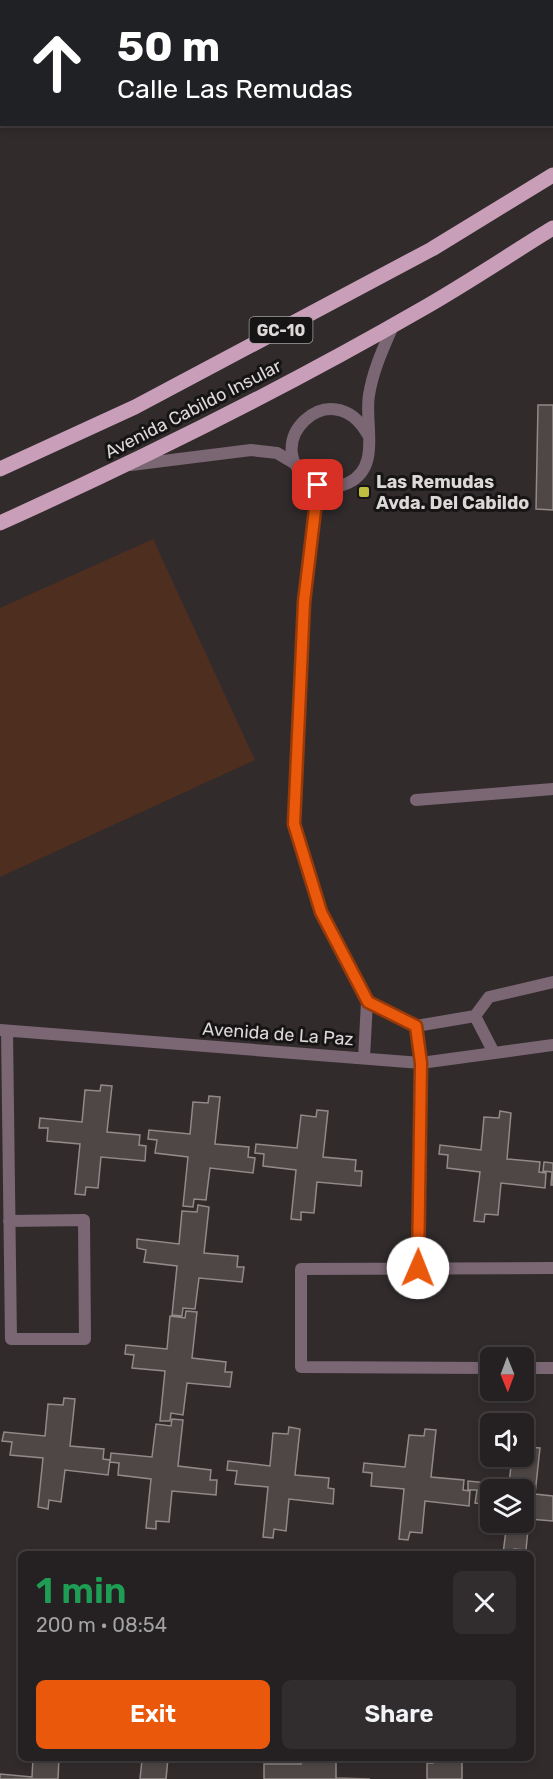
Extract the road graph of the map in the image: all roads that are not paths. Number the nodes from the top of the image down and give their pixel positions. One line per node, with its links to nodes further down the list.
1 (553, 175): 7 (main road, Avenida Cabildo Insular / GC-10)
2 (553, 228): 3 (main road, Avenida Cabildo Insular / GC-10)
3 (393, 326): 4 (street); 6 (main road, Avenida Cabildo Insular / GC-10)
4 (368, 435): 5 (street); 8 (street)
5 (294, 463): 6 (street); 8 (street)
6 (129, 465): 9 (main road, Avenida Cabildo Insular / GC-10)
7 (0, 469)
8 (318, 485): 13 (street)
9 (0, 523)
10 (553, 789): 11 (street)
11 (416, 800)
12 (553, 982): 14 (street)
13 (368, 1002): 15 (street); 19 (street)
14 (475, 1016): 15 (street); 18 (street)
15 (416, 1026): 20 (street)
16 (3, 1030): 19 (street, Avenida de La Paz); 21 (street)
17 (553, 1045): 18 (street, Avenida de La Paz)
18 (494, 1053): 20 (street, Avenida de La Paz)
19 (364, 1058): 20 (street, Avenida de La Paz)
20 (421, 1063): 22 (street)
21 (9, 1221): 21 (street)
22 (418, 1268): 23 (street); 24 (street)
23 (553, 1268)
24 (480, 1368)
25 (534, 1368): 26 (street)
26 (553, 1368)

